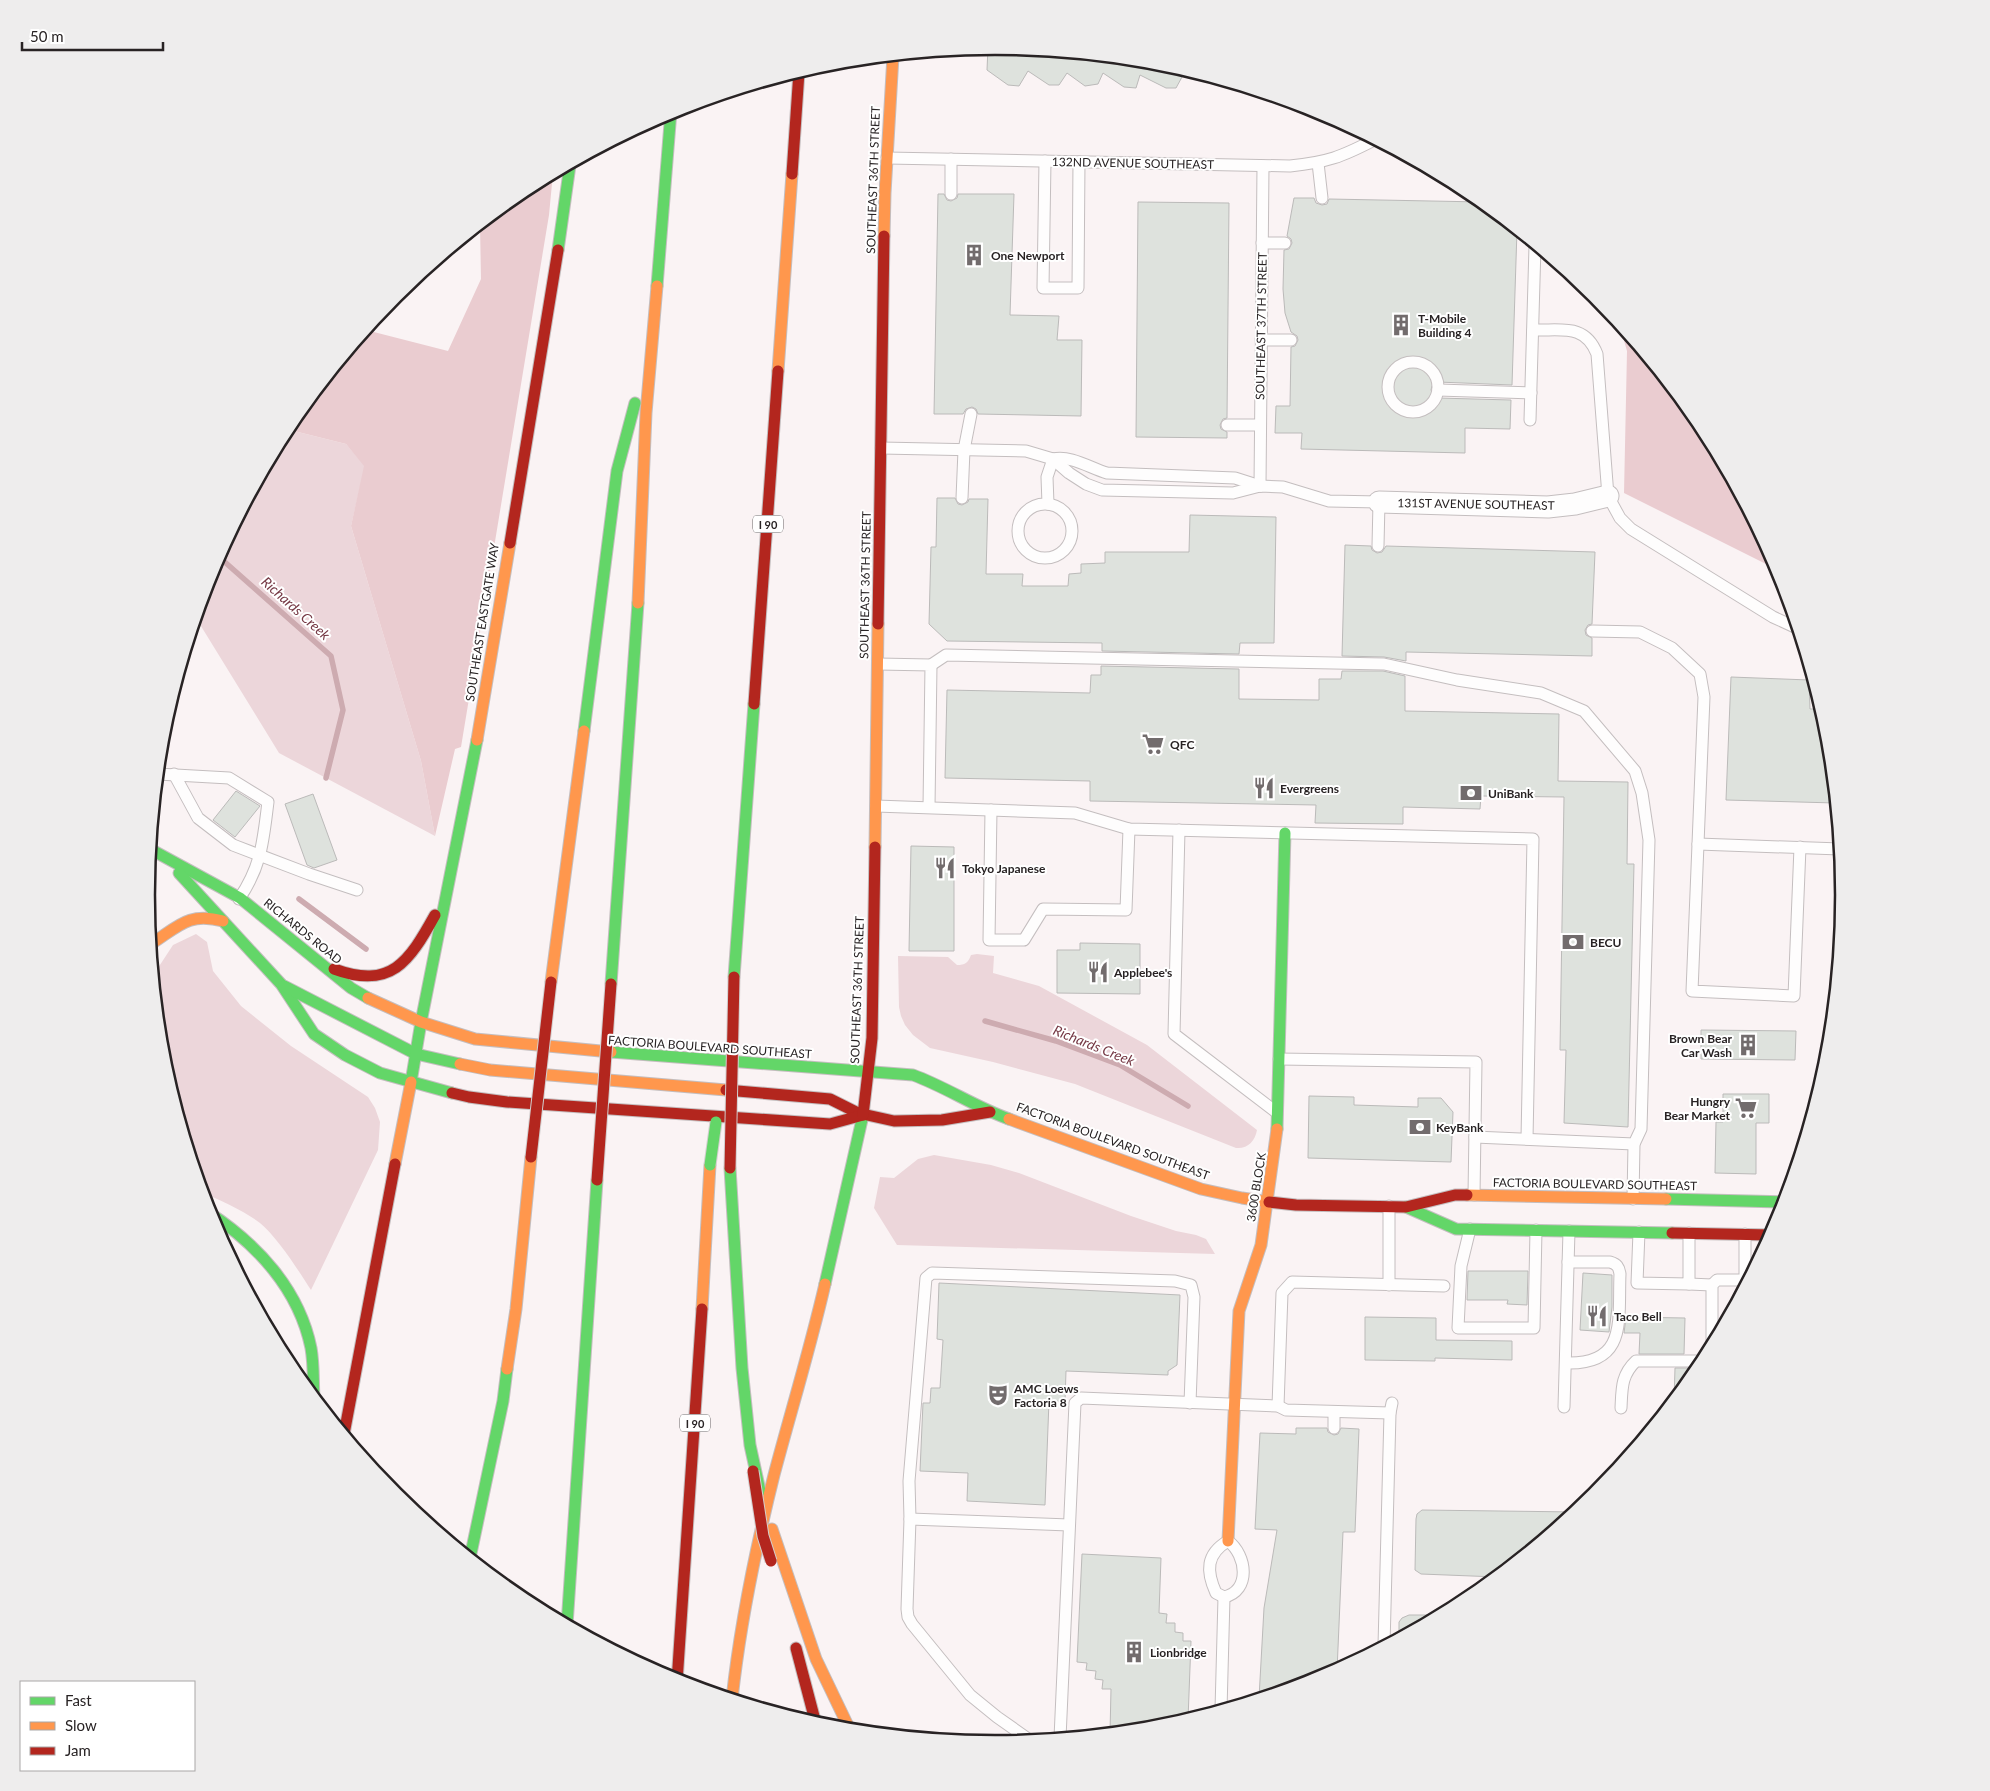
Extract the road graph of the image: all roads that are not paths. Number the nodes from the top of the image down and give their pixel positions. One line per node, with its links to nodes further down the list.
1 (893, 61): 5 (main road, SOUTHEAST 36TH STREET)
2 (798, 79): 59 (main road, I 90)
3 (670, 120): 18 (main road)
4 (1369, 143): 9 (lane, 132ND AVENUE SOUTHEAST)
5 (887, 158): 6 (lane, 132ND AVENUE SOUTHEAST); 27 (main road, SOUTHEAST 36TH STREET)
6 (951, 159): 7 (lane, 132ND AVENUE SOUTHEAST); 12 (lane)
7 (1045, 161): 8 (lane, 132ND AVENUE SOUTHEAST); 8 (lane)
8 (1079, 162): 10 (lane, 132ND AVENUE SOUTHEAST)
9 (1318, 163): 10 (lane, 132ND AVENUE SOUTHEAST); 13 (lane)
10 (1263, 166): 14 (lane, SOUTHEAST 37TH STREET)
11 (569, 172): 54 (main road, SOUTHEAST EASTGATE WAY)
12 (951, 194)
13 (1322, 198)
14 (1262, 243): 15 (lane); 19 (lane, SOUTHEAST 37TH STREET)
15 (1285, 243)
16 (1535, 252): 17 (lane)
17 (1533, 330): 22 (lane); 31 (lane)
18 (652, 336): 93 (main road, bridge); 114 (main road, bridge)
19 (1261, 340): 20 (lane); 26 (lane, SOUTHEAST 37TH STREET)
20 (1292, 340)
21 (1438, 390): 21 (lane); 22 (lane)
22 (1531, 393): 24 (lane)
23 (971, 414): 28 (lane)
24 (1530, 420)
25 (1227, 425): 26 (lane)
26 (1260, 425): 30 (lane, SOUTHEAST 37TH STREET)
27 (881, 448): 28 (lane, 131ST AVENUE SOUTHEAST); 38 (main road, SOUTHEAST 36TH STREET)
28 (964, 450): 29 (lane, 131ST AVENUE SOUTHEAST); 32 (lane)
29 (1053, 459): 30 (lane, 131ST AVENUE SOUTHEAST); 30 (lane, 131ST AVENUE SOUTHEAST); 34 (lane)
30 (1260, 486): 33 (lane, 131ST AVENUE SOUTHEAST)
31 (1608, 496): 33 (street, 131ST AVENUE SOUTHEAST); 36 (lane)
32 (962, 498)
33 (1379, 502): 35 (lane)
34 (1048, 504): 34 (lane)
35 (1378, 546)
36 (1791, 625)
37 (1592, 631): 48 (lane)
38 (878, 664): 39 (lane); 42 (main road, SOUTHEAST 36TH STREET)
39 (931, 665): 43 (lane); 71 (lane)
40 (164, 774): 41 (lane)
41 (174, 774): 52 (lane); 52 (lane)
42 (876, 806): 43 (lane); 64 (main road, SOUTHEAST 36TH STREET)
43 (928, 807): 44 (lane)
44 (991, 810): 45 (lane); 45 (lane)
45 (1128, 829): 46 (lane)
46 (1179, 830): 47 (lane); 67 (lane)
47 (1285, 833): 63 (main road, 3600 BLOCK); 70 (lane)
48 (1698, 844): 49 (lane); 49 (lane)
49 (1800, 847): 50 (lane)
50 (1834, 849)
51 (156, 853): 53 (main road, RICHARDS ROAD)
52 (261, 856): 55 (lane); 56 (lane)
53 (168, 860): 56 (main road, RICHARDS ROAD); 56 (main road, RICHARDS ROAD)
54 (448, 889): 58 (main road); 61 (main road, SOUTHEAST EASTGATE WAY)
55 (357, 890)
56 (232, 909): 57 (main road); 58 (main road, RICHARDS ROAD); 60 (main road, RICHARDS ROAD)
57 (156, 941)
58 (320, 962): 61 (main road, RICHARDS ROAD)
59 (734, 977): 111 (main road, bridge); 117 (main road, I 90, bridge)
60 (281, 984): 62 (main road, RICHARDS ROAD); 65 (main road, RICHARDS ROAD)
61 (421, 1022): 62 (main road, SOUTHEAST EASTGATE WAY); 64 (main road, FACTORIA BOULEVARD SOUTHEAST)
62 (416, 1054): 65 (main road, SOUTHEAST EASTGATE WAY); 68 (main road)
63 (1279, 1059): 67 (main road, 3600 BLOCK); 69 (lane)
64 (868, 1072): 66 (main road, FACTORIA BOULEVARD SOUTHEAST); 68 (main road, SOUTHEAST 36TH STREET)
65 (411, 1082): 68 (main road); 105 (main road, SOUTHEAST EASTGATE WAY)
66 (990, 1112): 68 (main road); 75 (main road, FACTORIA BOULEVARD SOUTHEAST)
67 (1278, 1114): 75 (main road, 3600 BLOCK)
68 (863, 1115): 118 (main road, SOUTHEAST 36TH STREET)
69 (1475, 1137): 70 (lane); 72 (lane)
70 (1527, 1138): 71 (lane)
71 (1634, 1144): 73 (lane)
72 (1474, 1195): 73 (main road, FACTORIA BOULEVARD SOUTHEAST); 77 (main road, FACTORIA BOULEVARD SOUTHEAST)
73 (1633, 1199): 74 (main road, FACTORIA BOULEVARD SOUTHEAST)
74 (1778, 1201)
75 (1268, 1203): 76 (main road, FACTORIA BOULEVARD SOUTHEAST); 100 (main road, 3600 BLOCK)
76 (1389, 1206): 77 (main road, FACTORIA BOULEVARD SOUTHEAST); 90 (lane)
77 (1406, 1207): 79 (main road, FACTORIA BOULEVARD SOUTHEAST)
78 (218, 1218): 97 (main road)
79 (1470, 1229): 80 (main road, FACTORIA BOULEVARD SOUTHEAST); 80 (lane)
80 (1536, 1230): 81 (main road, FACTORIA BOULEVARD SOUTHEAST)
81 (1569, 1231): 82 (main road, FACTORIA BOULEVARD SOUTHEAST); 86 (lane)
82 (1638, 1232): 83 (main road, FACTORIA BOULEVARD SOUTHEAST); 89 (lane)
83 (1689, 1233): 84 (main road, FACTORIA BOULEVARD SOUTHEAST); 89 (lane)
84 (1745, 1234): 85 (main road, FACTORIA BOULEVARD SOUTHEAST); 87 (lane)
85 (1764, 1234)
86 (1568, 1262): 96 (lane); 96 (lane)
87 (1745, 1275)
88 (1742, 1280): 91 (lane)
89 (1689, 1284): 91 (lane)
90 (1389, 1285): 92 (lane); 101 (lane)
91 (1712, 1285): 94 (lane)
92 (1444, 1286)
93 (516, 1309): 98 (main road); 110 (main road)
94 (1712, 1333)
95 (1695, 1361): 103 (lane)
96 (1566, 1364): 102 (lane)
97 (313, 1386)
98 (493, 1391)
99 (1190, 1403): 100 (lane); 107 (lane); 108 (lane)
100 (1234, 1404): 101 (lane); 109 (main road, 3600 BLOCK)
101 (1278, 1406): 104 (lane)
102 (1564, 1407)
103 (1621, 1408)
104 (1334, 1412): 106 (lane); 116 (lane)
105 (345, 1428)
106 (1334, 1428)
107 (910, 1518): 108 (lane); 123 (lane)
108 (1069, 1525): 122 (lane)
109 (1228, 1541): 113 (lane); 113 (lane)
110 (471, 1552)
111 (776, 1559): 112 (main road); 121 (main road)
112 (775, 1574)
113 (1224, 1597): 119 (lane)
114 (567, 1618)
115 (793, 1636): 120 (main road)
116 (1384, 1640)
117 (678, 1674)
118 (733, 1693)
119 (1221, 1704)
120 (814, 1716)
121 (846, 1723)
122 (1060, 1733)
123 (1022, 1735)

